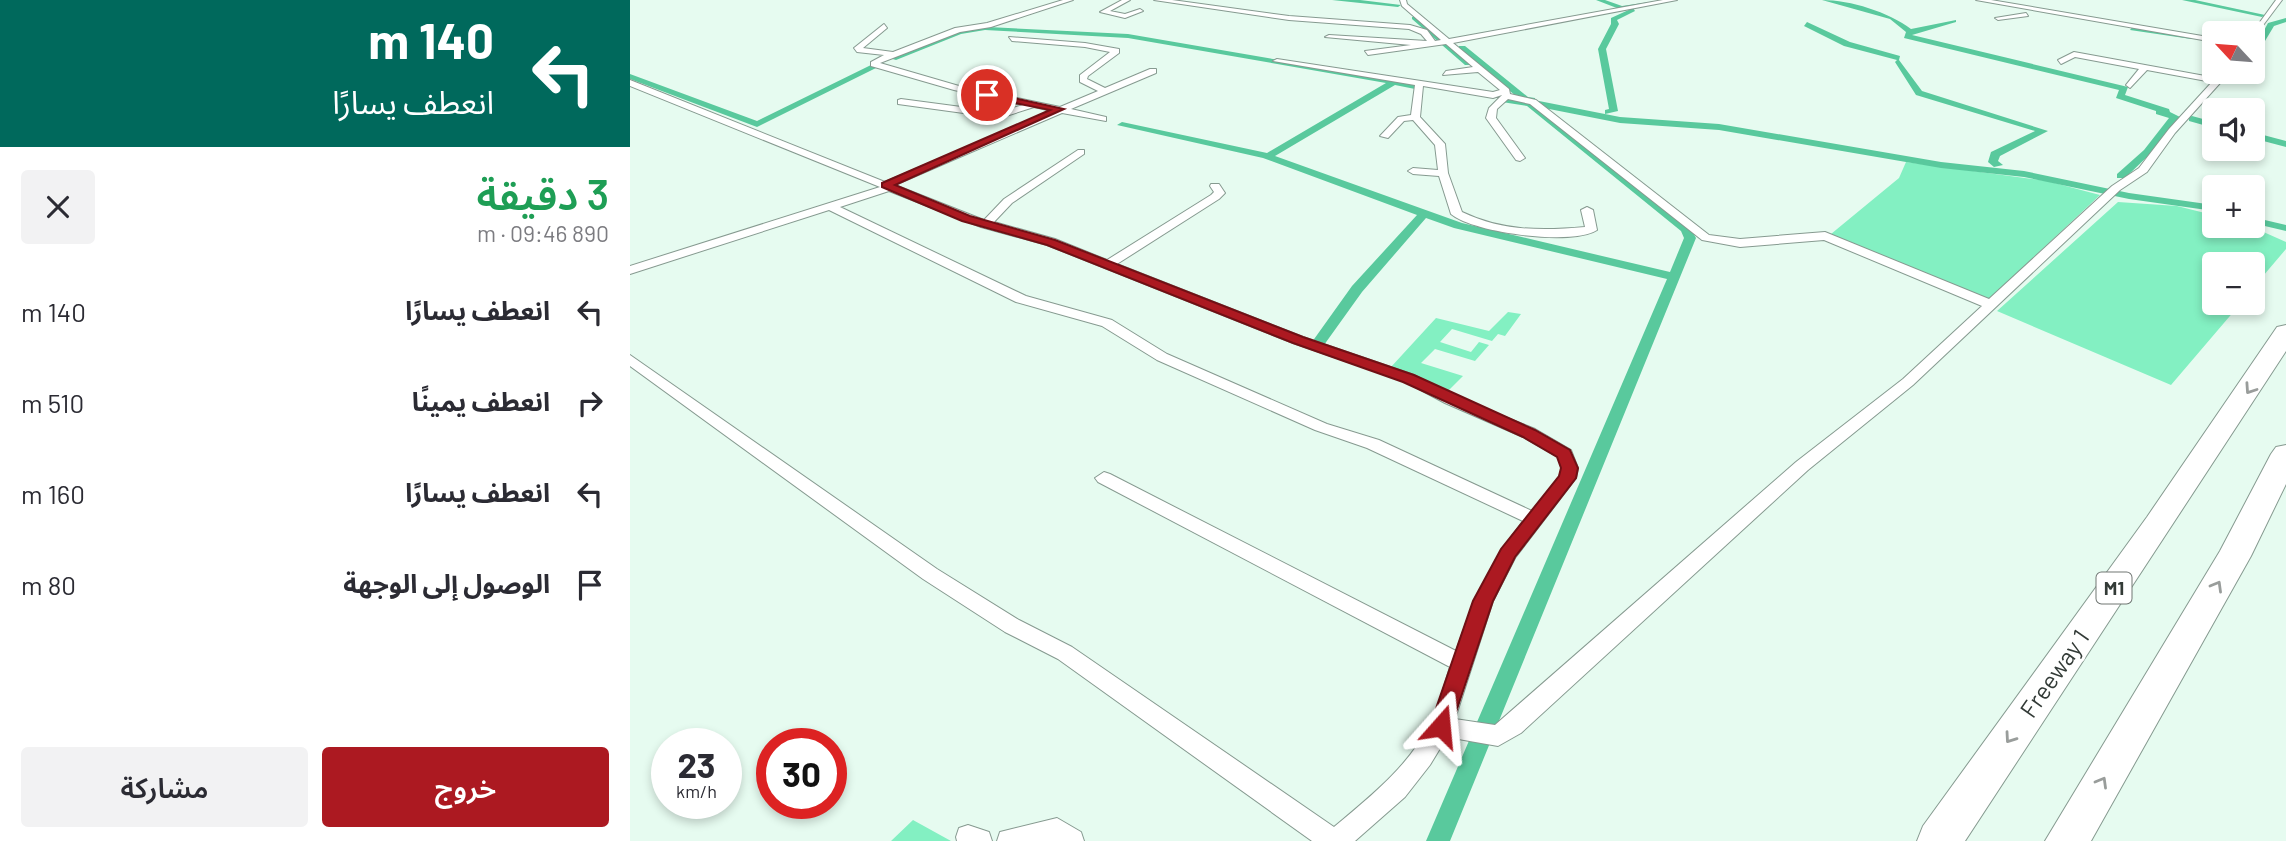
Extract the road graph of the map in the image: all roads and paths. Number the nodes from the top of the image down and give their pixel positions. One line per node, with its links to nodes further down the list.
1 (1070, 0): 30 (street)
2 (1127, 0): 11 (street)
3 (1157, 0): 15 (street)
4 (1403, 0): 25 (street)
5 (1674, 0): 25 (street)
6 (1979, 0): 9 (street)
7 (2020, 0): 9 (street)
8 (2279, 0): 18 (street)
9 (2005, 5): 13 (street); 14 (street)
10 (2118, 10): 19 (street)
11 (1140, 11)
12 (1310, 12): 15 (street)
13 (1976, 12)
14 (2046, 12): 16 (street); 19 (street)
15 (1298, 18): 26 (street)
16 (1998, 18)
17 (2152, 18): 21 (street)
18 (2264, 21)
19 (2112, 23): 21 (street)
20 (884, 26): 30 (street)
21 (2148, 29): 23 (street)
22 (1329, 37): 26 (street)
23 (2202, 38)
24 (1012, 39): 44 (street)
25 (1450, 43): 26 (street); 39 (street)
26 (1433, 44): 27 (street)
27 (1419, 46): 29 (street); 32 (street)
28 (2109, 47): 31 (street)
29 (1368, 53)
30 (893, 54): 47 (street)
31 (2099, 58): 34 (street); 35 (street)
32 (1354, 60)
33 (1277, 61): 41 (street)
34 (2061, 62)
35 (2145, 66): 38 (street); 43 (street)
36 (1153, 71): 44 (street)
37 (1446, 73): 39 (street)
38 (2202, 73)
39 (1476, 74): 45 (street)
40 (630, 83): 56 (street)
41 (1419, 84): 45 (street); 49 (street)
42 (2215, 84): 63 (street)
43 (2130, 85)
44 (1104, 91): 48 (street)
45 (1506, 93): 53 (street); 63 (street)
46 (901, 102): 47 (street)
47 (1034, 104): 48 (street)
48 (1060, 109): 50 (street); 56 (street)
49 (1415, 117): 51 (street); 55 (street)
50 (1103, 119)
51 (1385, 136)
52 (1081, 152): 60 (street)
53 (1520, 158)
54 (1413, 171): 55 (street)
55 (1443, 173): 59 (street)
56 (889, 186): 58 (street); 60 (street)
57 (1214, 186): 61 (street)
58 (829, 206): 62 (street); 68 (street)
59 (1587, 210)
60 (985, 225): 61 (street)
61 (1107, 265): 68 (street)
62 (630, 270)
63 (1991, 305): 70 (street)
64 (2286, 332): 74 (highway, Freeway 1 / M1, one-way to 74)
65 (630, 359): 73 (street)
66 (2286, 454): 75 (highway, one-way to 66)
67 (1104, 478): 69 (street)
68 (1534, 519): 69 (street)
69 (1461, 663): 70 (street)
70 (1441, 726): 73 (street)
71 (1009, 841): 72 (street)
72 (1072, 841)
73 (1334, 841)
74 (1939, 841)
75 (2067, 841)

